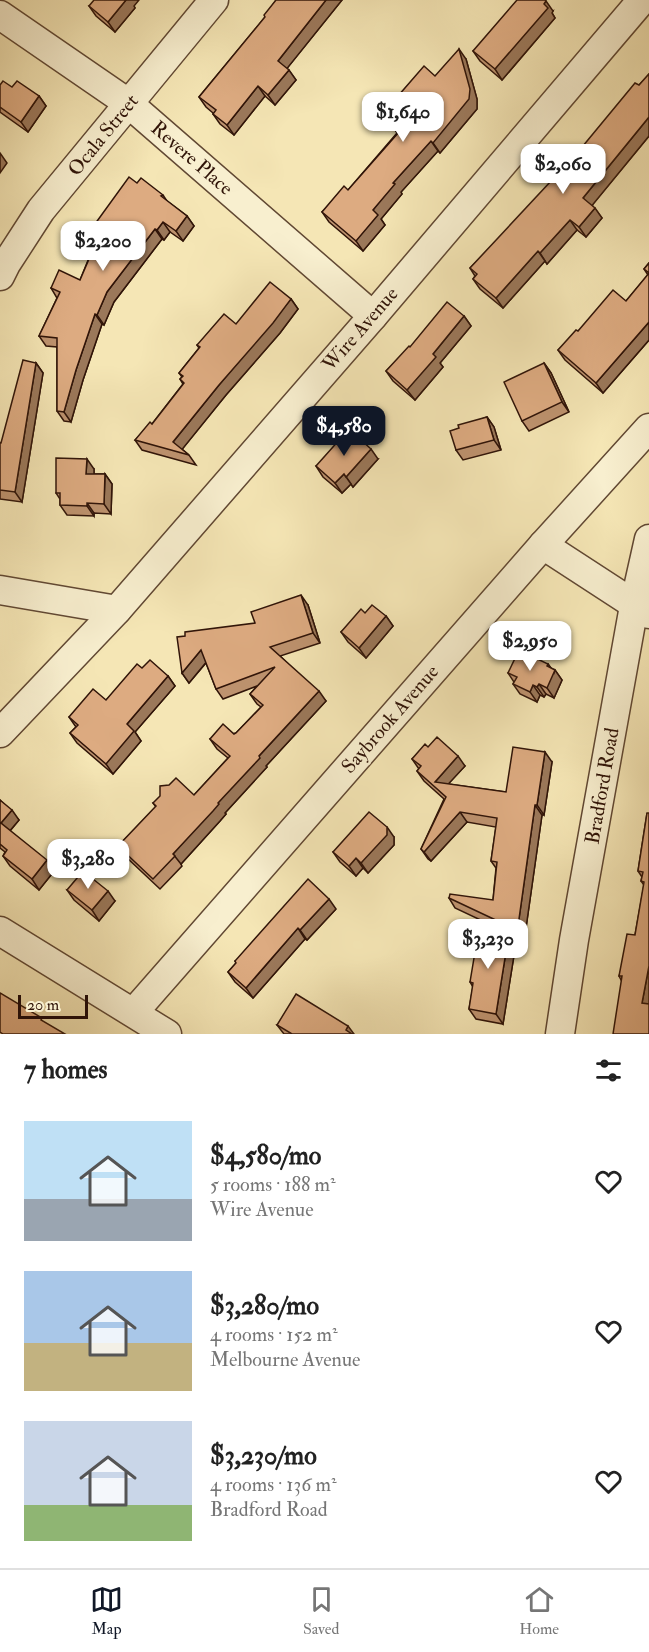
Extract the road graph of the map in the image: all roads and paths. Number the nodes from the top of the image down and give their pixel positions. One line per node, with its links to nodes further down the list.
1 (214, 0): 4 (street, Ocala Street)
2 (642, 0): 6 (street, Wire Avenue)
3 (0, 15): 4 (street, Revere Place)
4 (128, 103): 5 (street, Ocala Street); 6 (street, Revere Place)
5 (0, 276)
6 (373, 316): 11 (street, Wire Avenue)
7 (649, 428): 9 (street, Saybrook Avenue)
8 (649, 539): 12 (street, Bradford Road)
9 (543, 545): 12 (street); 15 (street, Saybrook Avenue)
10 (0, 590): 11 (street)
11 (117, 610): 13 (street, Wire Avenue)
12 (642, 610): 17 (street, Bradford Road)
13 (0, 733)
14 (0, 931): 15 (street)
15 (134, 1012): 16 (street)
16 (167, 1034)
17 (560, 1034)

